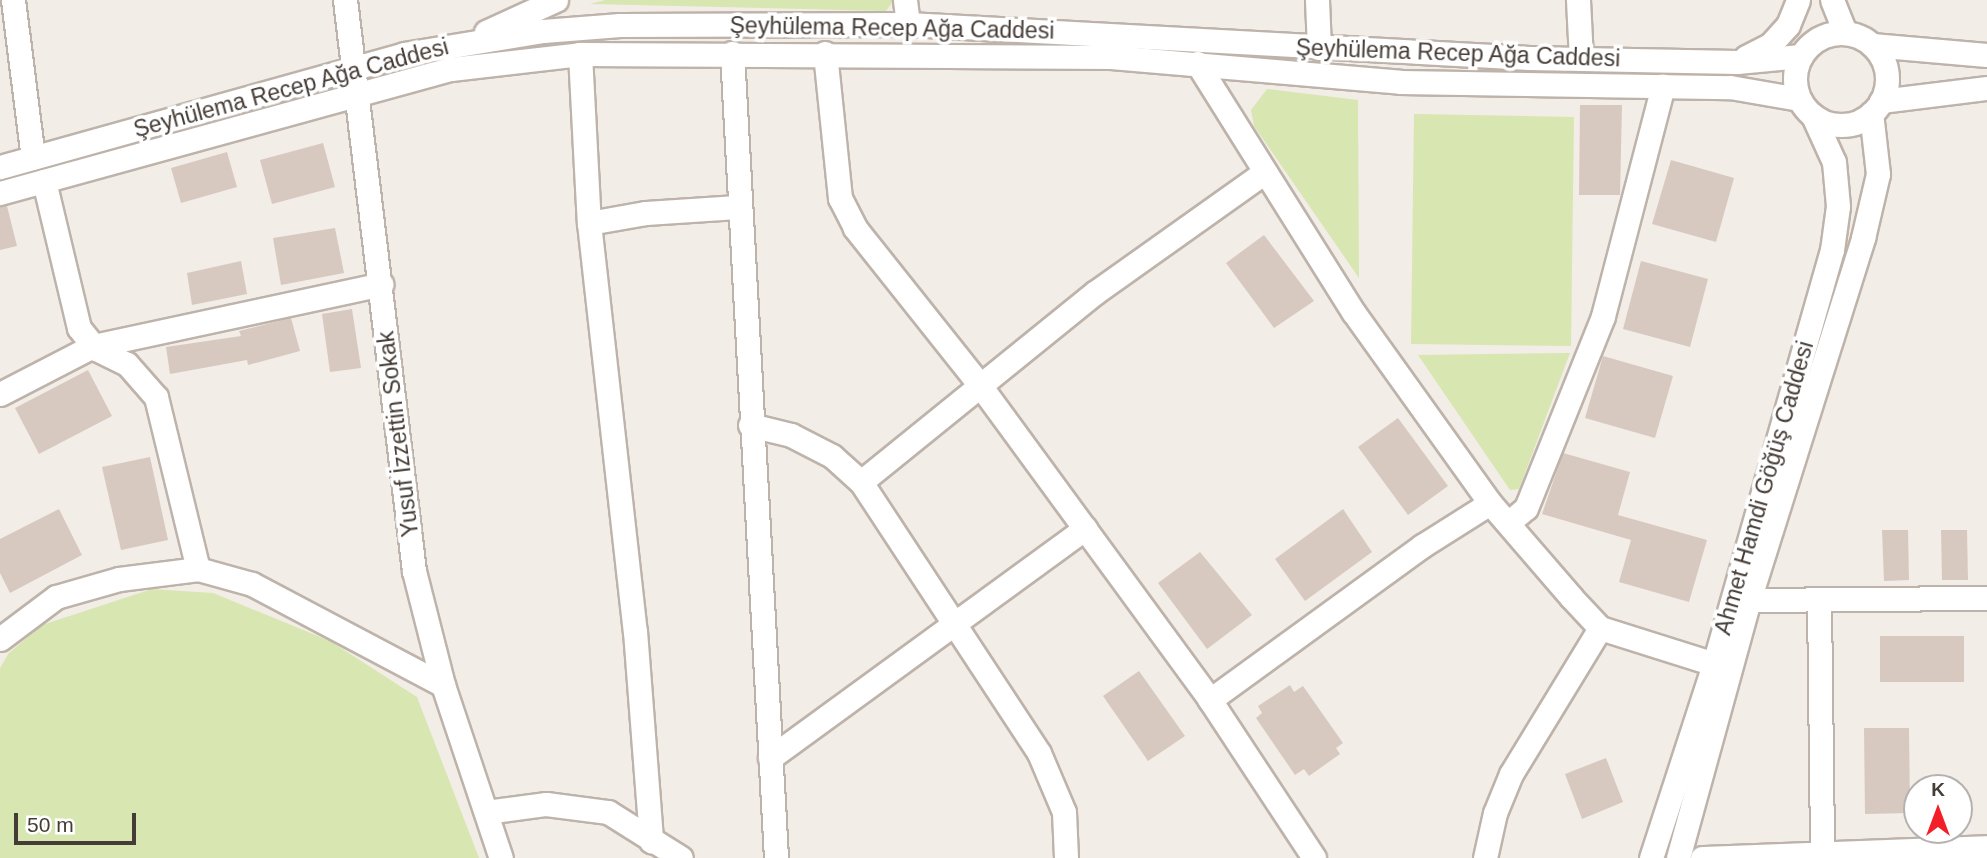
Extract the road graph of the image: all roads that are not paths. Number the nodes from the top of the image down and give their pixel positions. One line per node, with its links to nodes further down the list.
1 (13, 0): 28 (street)
2 (345, 0): 22 (street, Yusuf İzzettin Sokak)
3 (556, 0): 11 (street)
4 (905, 0): 9 (street)
5 (1317, 0): 13 (street)
6 (1578, 0): 19 (street)
7 (1798, 0): 16 (street); 20 (street)
8 (1832, 0): 10 (street)
9 (908, 23): 11 (street, Şeyhülema Recep Ağa Caddesi); 13 (street, Şeyhülema Recep Ağa Caddesi)
10 (1845, 33): 12 (street); 16 (street)
11 (464, 42): 22 (street, Şeyhülema Recep Ağa Caddesi)
12 (1872, 45): 18 (street); 27 (street)
13 (1319, 48): 19 (street, Şeyhülema Recep Ağa Caddesi)
14 (732, 52): 15 (street, Şeyhülema Recep Ağa Caddesi); 17 (street, Şeyhülema Recep Ağa Caddesi); 33 (street)
15 (825, 52): 21 (street, Şeyhülema Recep Ağa Caddesi); 37 (street)
16 (1803, 53): 20 (street, Şeyhülema Recep Ağa Caddesi); 26 (street)
17 (580, 54): 25 (street, Şeyhülema Recep Ağa Caddesi); 34 (street)
18 (1987, 55)
19 (1581, 59): 20 (street, Şeyhülema Recep Ağa Caddesi)
20 (1737, 62)
21 (1197, 63): 23 (street, Şeyhülema Recep Ağa Caddesi); 30 (street)
22 (352, 68): 25 (street, Yusuf İzzettin Sokak); 28 (street, Şeyhülema Recep Ağa Caddesi)
23 (1663, 86): 26 (street, Şeyhülema Recep Ağa Caddesi); 42 (street)
24 (1987, 88): 27 (street)
25 (356, 96): 31 (street, Şeyhülema Recep Ağa Caddesi); 35 (street, Yusuf İzzettin Sokak)
26 (1806, 107): 27 (street); 51 (street, Ahmet Hamdi Göğüş Caddesi)
27 (1876, 107): 46 (street, Ahmet Hamdi Göğüş Caddesi)
28 (33, 158): 29 (street, Şeyhülema Recep Ağa Caddesi)
29 (0, 167)
30 (1265, 172): 37 (street); 41 (street)
31 (44, 181): 32 (street, Şeyhülema Recep Ağa Caddesi); 36 (street)
32 (0, 193)
33 (737, 208): 34 (street); 39 (street)
34 (589, 223): 56 (street)
35 (381, 284): 36 (street); 52 (street, Yusuf İzzettin Sokak)
36 (93, 346): 38 (street); 44 (street)
37 (979, 384): 40 (street); 43 (street)
38 (0, 394)
39 (750, 425): 40 (street); 54 (street)
40 (861, 482): 48 (street)
41 (1490, 503): 42 (street); 53 (street)
42 (1508, 523): 49 (street)
43 (1085, 528): 48 (street); 53 (street)
44 (198, 569): 50 (street); 52 (street)
45 (1987, 598): 47 (street)
46 (1749, 600): 47 (street); 66 (street, Ahmet Hamdi Göğüş Caddesi)
47 (1819, 600): 58 (street)
48 (953, 622): 54 (street); 62 (street)
49 (1600, 628): 51 (street); 64 (street)
50 (0, 639)
51 (1714, 664): 65 (street, Ahmet Hamdi Göğüş Caddesi)
52 (443, 685): 55 (street, Yusuf İzzettin Sokak)
53 (1210, 700): 63 (street)
54 (770, 758): 61 (street)
55 (486, 812): 56 (street); 59 (street, Yusuf İzzettin Sokak)
56 (651, 841): 60 (street)
57 (1987, 847): 58 (street)
58 (1822, 853): 67 (street)
59 (501, 858)
60 (681, 858)
61 (776, 858)
62 (1066, 858)
63 (1314, 858)
64 (1485, 858)
65 (1651, 858)
66 (1678, 858)
67 (1702, 858)

